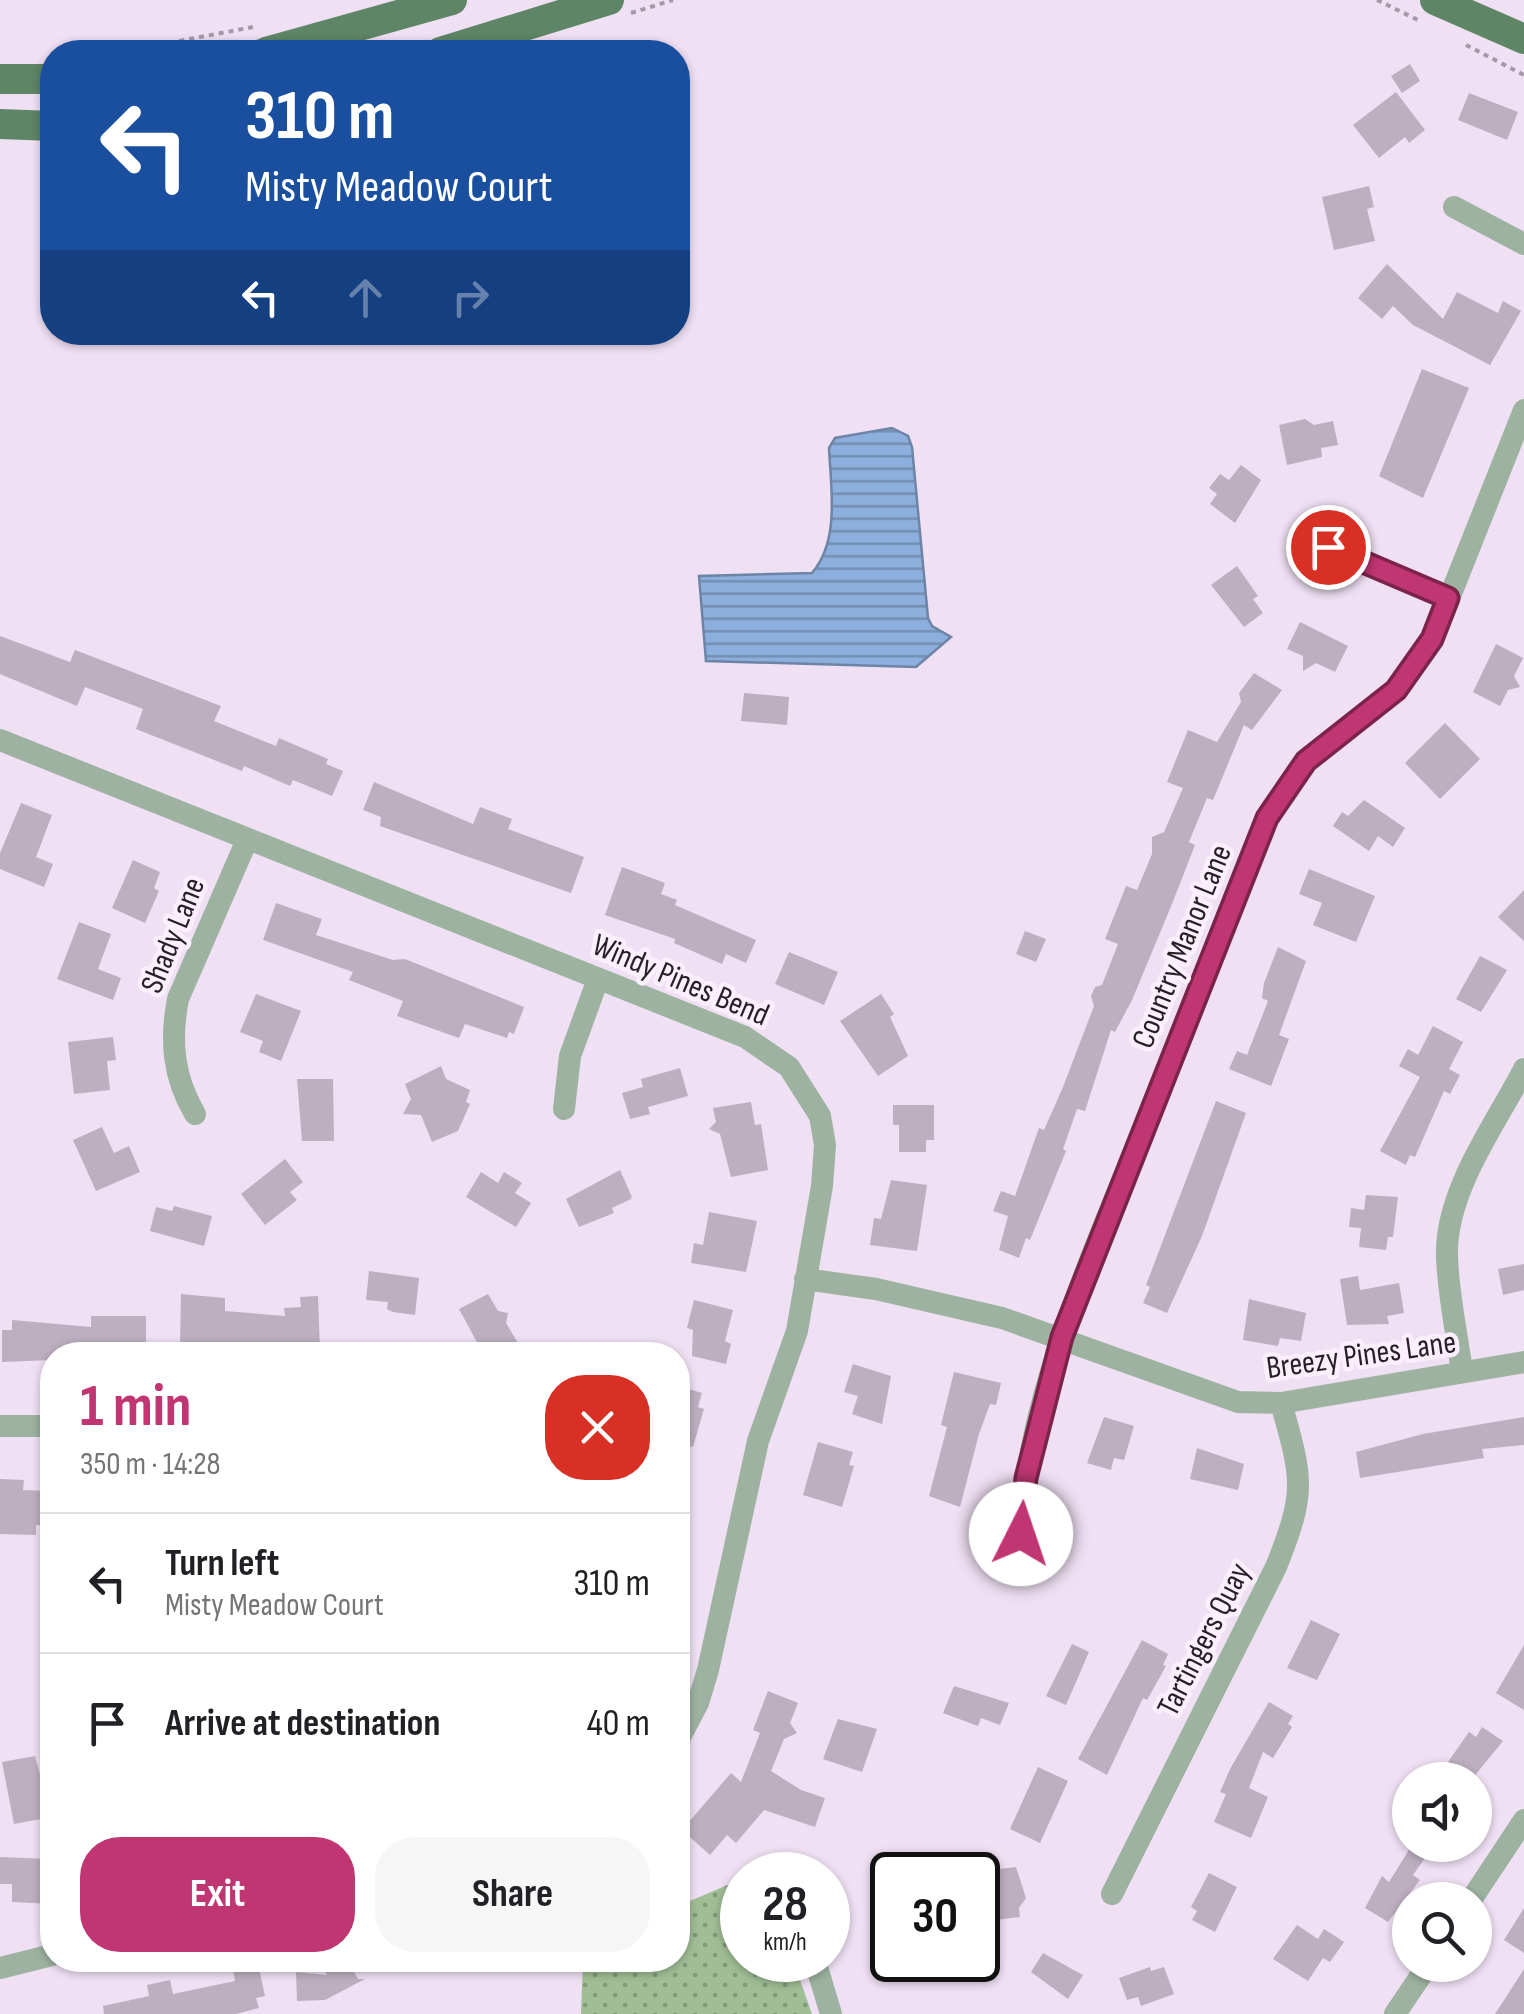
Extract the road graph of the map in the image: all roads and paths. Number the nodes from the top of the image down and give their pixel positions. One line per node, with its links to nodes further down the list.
1 (452, 0): 4 (main road)
2 (609, 0): 7 (main road)
3 (1435, 0): 5 (main road)
4 (268, 38): 6 (path)
5 (1524, 39)
6 (237, 40)
7 (479, 40)
8 (40, 79): 9 (main road)
9 (0, 80)
10 (0, 124): 11 (main road)
11 (40, 126)
12 (1454, 207): 13 (street)
13 (1524, 244)
14 (1524, 410): 16 (street, Country Manor Lane)
15 (1328, 547): 16 (street)
16 (1448, 598): 24 (street, Country Manor Lane)
17 (0, 740): 18 (street, Windy Pines Bend)
18 (247, 840): 19 (street, Windy Pines Bend); 22 (street, Shady Lane)
19 (598, 979): 21 (street); 23 (street, Windy Pines Bend)
20 (1524, 1069): 26 (street)
21 (564, 1109)
22 (195, 1114)
23 (805, 1279): 24 (street, Breezy Pines Lane); 31 (street, Windy Pines Bend)
24 (1062, 1337): 27 (street, Breezy Pines Lane); 30 (street, Country Manor Lane)
25 (1524, 1362): 26 (street, Breezy Pines Lane)
26 (1462, 1372): 27 (street, Breezy Pines Lane)
27 (1281, 1404): 34 (street, Tartingers Quay)
28 (0, 1426): 29 (street)
29 (40, 1426)
30 (1026, 1568)
31 (690, 1713)
32 (1524, 1820): 33 (street)
33 (1483, 1882)
34 (1112, 1894)
35 (40, 1958): 36 (street)
36 (0, 1968)
37 (821, 1982): 39 (street)
38 (1417, 1982): 40 (street)
39 (831, 2014)
40 (1395, 2014)

